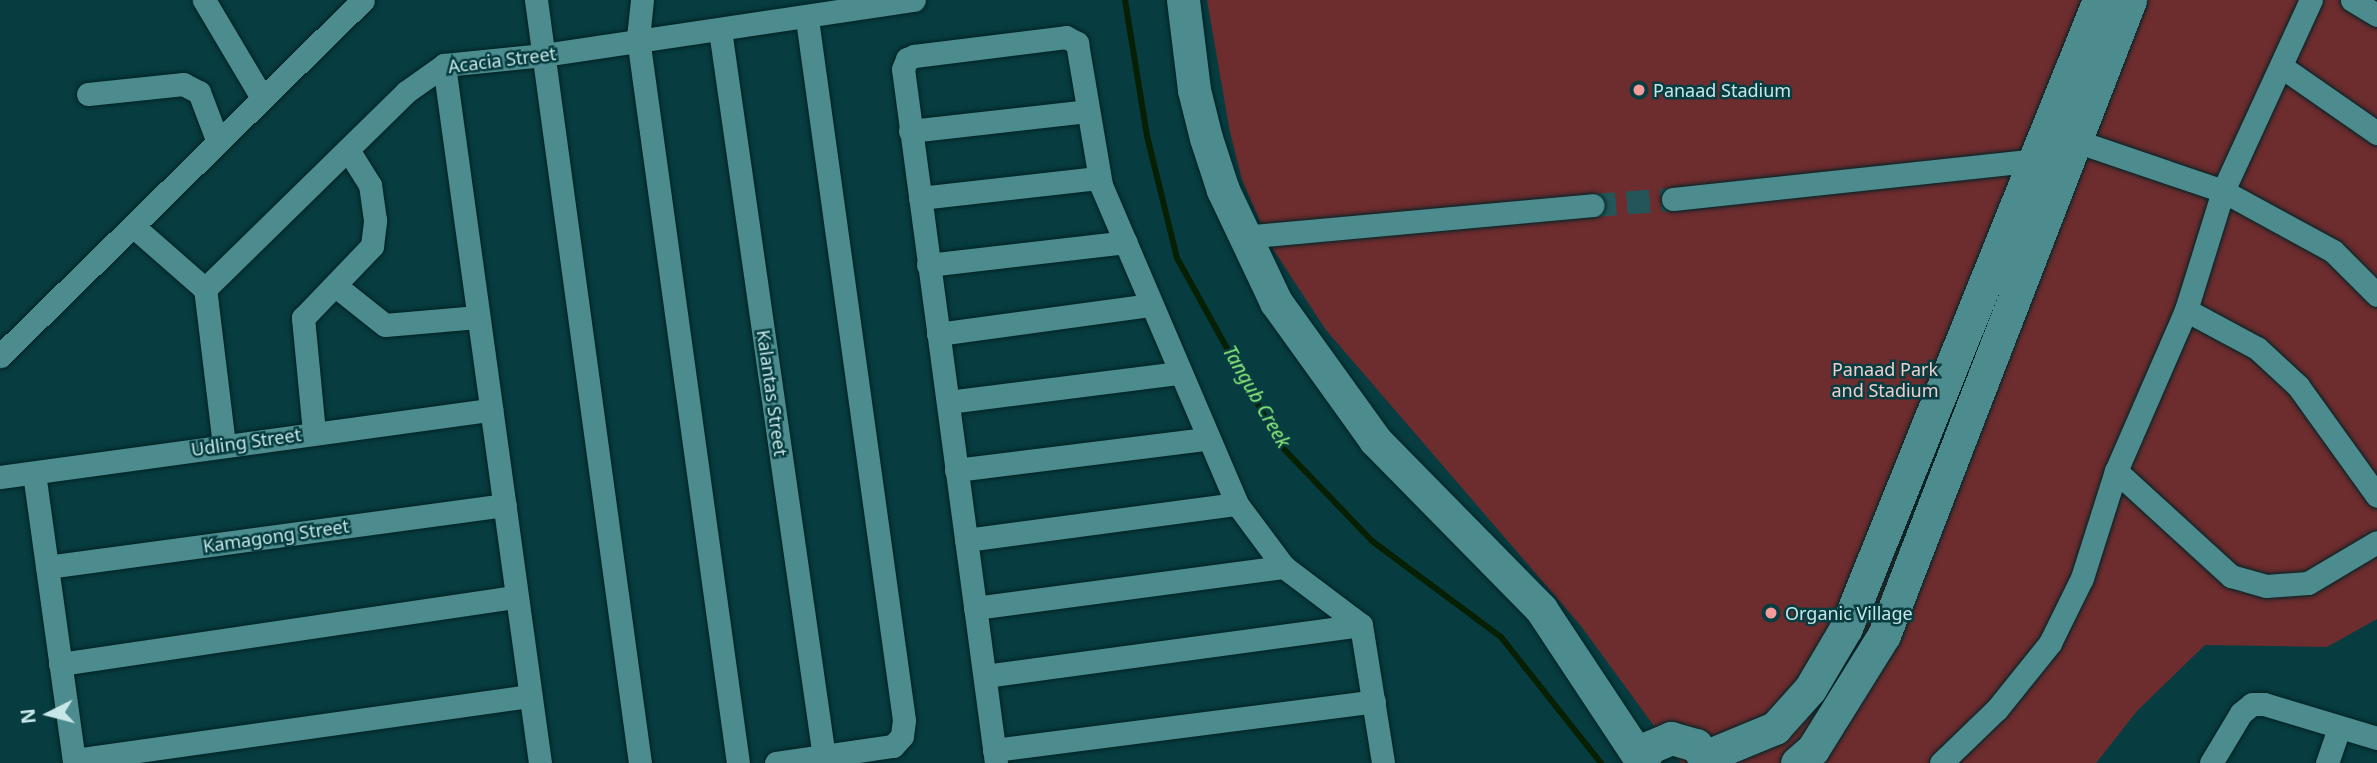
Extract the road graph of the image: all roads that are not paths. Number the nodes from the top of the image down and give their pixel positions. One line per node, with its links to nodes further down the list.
1 (363, 0): 19 (street)
2 (536, 0): 15 (street)
3 (642, 0): 14 (street)
4 (915, 0): 12 (street, Acacia Street)
5 (1183, 0): 32 (street)
6 (2099, 0): 25 (street)
7 (2130, 0): 25 (street)
8 (2311, 0): 17 (street)
9 (2352, 0): 11 (street)
10 (214, 5): 19 (street)
11 (2377, 15)
12 (807, 19): 13 (street, Acacia Street); 69 (street)
13 (720, 30): 14 (street, Acacia Street); 69 (street, Kalantas Street)
14 (638, 38): 15 (street, Acacia Street); 77 (street)
15 (544, 55): 16 (street, Acacia Street); 76 (street)
16 (444, 65): 24 (street, Acacia Street); 40 (street)
17 (2282, 67): 22 (street); 27 (street)
18 (88, 94): 23 (street)
19 (261, 96): 23 (street)
20 (1087, 111): 21 (street); 21 (street); 26 (street)
21 (910, 131): 28 (street)
22 (2377, 133)
23 (218, 142): 31 (street)
24 (349, 152): 35 (street); 36 (street, Acacia Street)
25 (2061, 153): 27 (street); 29 (street); 71 (street); 80 (street)
26 (1098, 178): 28 (street); 33 (street)
27 (2223, 191): 37 (street); 39 (street)
28 (920, 198): 34 (street)
29 (1673, 200)
30 (1592, 205): 32 (street)
31 (134, 226): 36 (street); 42 (street)
32 (1243, 237): 74 (street)
33 (1126, 242): 34 (street); 38 (street)
34 (928, 265): 41 (street)
35 (337, 287): 40 (street); 46 (street)
36 (205, 289): 48 (street)
37 (2377, 295)
38 (1151, 305): 41 (street); 43 (street)
39 (2186, 310): 50 (street); 53 (street)
40 (478, 317): 45 (street)
41 (938, 334): 44 (street)
42 (0, 356)
43 (1179, 373): 44 (street); 47 (street)
44 (947, 402): 49 (street)
45 (491, 410): 46 (street, Udling Street); 55 (street)
46 (314, 432): 48 (street, Udling Street)
47 (1206, 439): 49 (street); 54 (street)
48 (224, 445): 51 (street, Udling Street)
49 (956, 470): 56 (street)
50 (2116, 471): 57 (street); 72 (street)
51 (33, 473): 52 (street, Udling Street); 58 (street)
52 (0, 477)
53 (2377, 496)
54 (1237, 504): 56 (street); 59 (street)
55 (505, 505): 58 (street, Kamagong Street); 60 (street)
56 (965, 540): 61 (street)
57 (2377, 542)
58 (47, 567): 63 (street)
59 (1284, 567): 61 (street); 62 (street)
60 (515, 597): 63 (street); 65 (street)
61 (975, 608): 64 (street)
62 (1361, 625): 64 (street); 66 (street)
63 (60, 664): 73 (street)
64 (985, 676): 70 (street)
65 (530, 696): 73 (street); 75 (street)
66 (1374, 701): 70 (street); 79 (street)
67 (2339, 728): 68 (street); 81 (street); 82 (street)
68 (2377, 737)
69 (824, 757): 78 (street)
70 (995, 757)
71 (1707, 760): 74 (street)
72 (1951, 760)
73 (74, 761)
74 (1640, 762)
75 (540, 763)
76 (640, 763)
77 (737, 763)
78 (776, 763)
79 (1384, 763)
80 (1797, 763)
81 (2211, 763)
82 (2327, 763)

